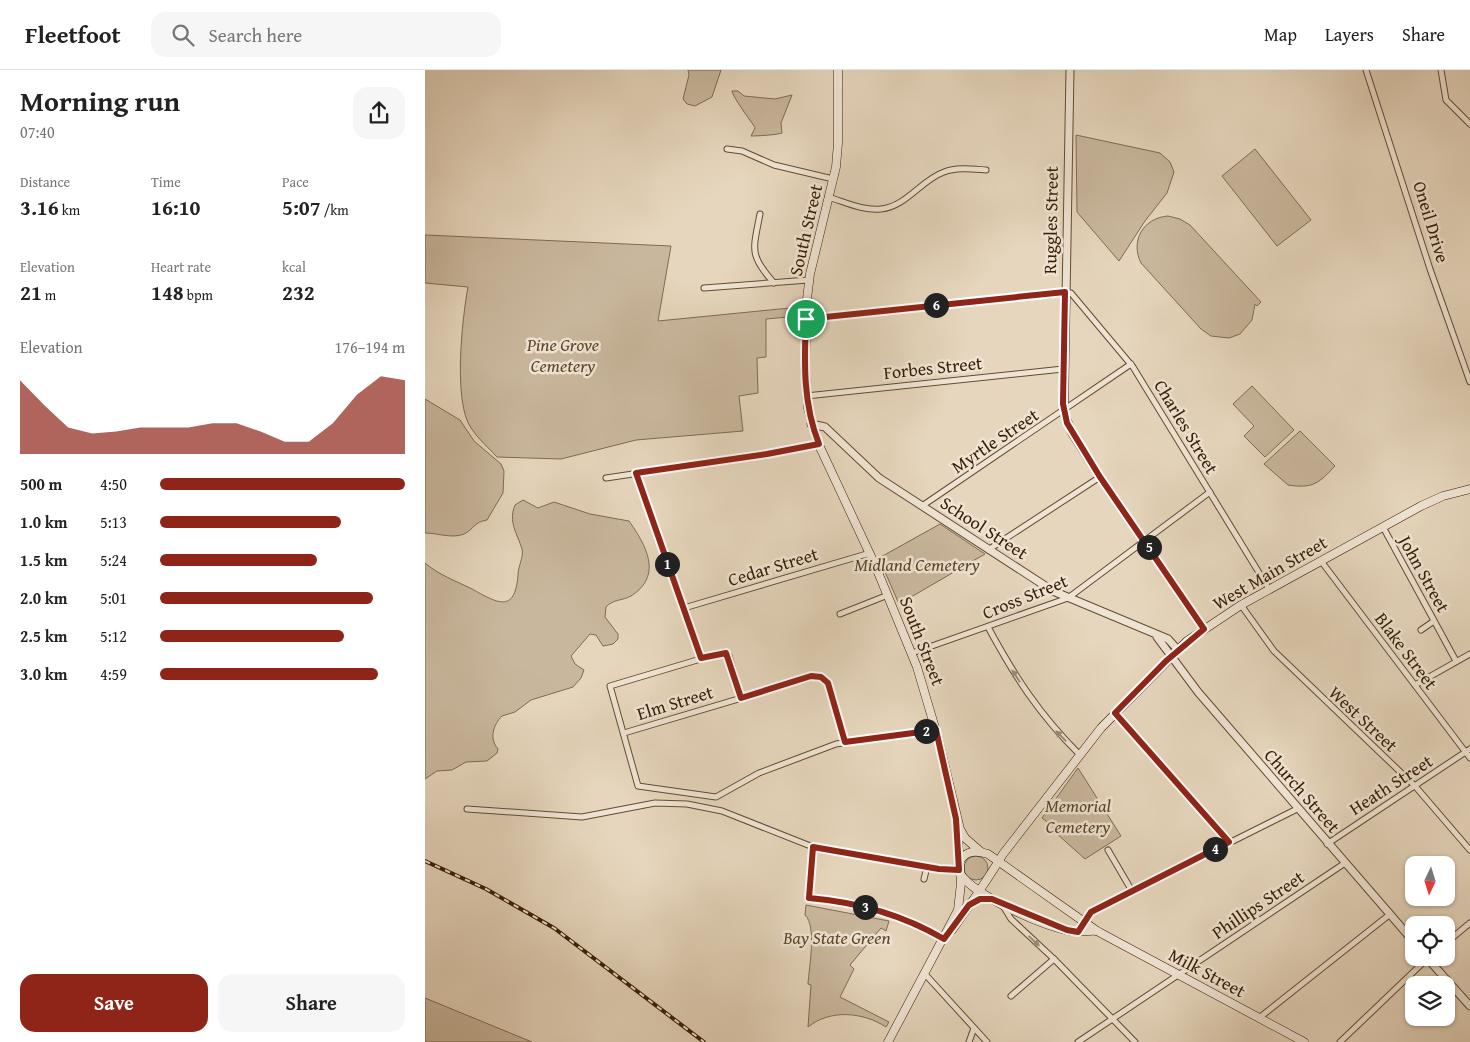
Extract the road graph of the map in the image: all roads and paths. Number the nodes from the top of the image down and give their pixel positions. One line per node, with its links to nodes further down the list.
1 (838, 70): 8 (main road, South Street)
2 (1070, 70): 14 (street, Ruggles Street)
3 (1366, 70): 18 (street, Oneil Drive)
4 (1441, 70): 5 (street)
5 (1470, 124)
6 (727, 149): 8 (street)
7 (986, 170): 9 (street)
8 (833, 179): 9 (main road, South Street)
9 (828, 197): 11 (main road, South Street)
10 (760, 214): 12 (street)
11 (809, 280): 12 (street); 15 (main road, South Street)
12 (774, 283): 13 (street)
13 (703, 288)
14 (1065, 292): 15 (street); 16 (street, Charles Street); 17 (street, Ruggles Street)
15 (806, 319): 19 (main road, South Street)
16 (1131, 364): 20 (street, Myrtle Street); 27 (street, Charles Street)
17 (1063, 369): 19 (street, Forbes Street); 20 (street, Ruggles Street)
18 (1470, 382)
19 (806, 396): 21 (main road, South Street)
20 (1064, 412): 24 (street, Ruggles Street); 28 (street, Myrtle Street)
21 (811, 424): 22 (main road, South Street); 28 (street, School Street)
22 (819, 444): 23 (street); 32 (main road, South Street)
23 (636, 473): 25 (street); 38 (street)
24 (1100, 477): 30 (street, Ruggles Street); 31 (street)
25 (606, 478)
26 (1470, 490): 29 (main road, West Main Street)
27 (1210, 492): 30 (street, Cross Street); 34 (street, Charles Street)
28 (922, 506): 31 (street, School Street)
29 (1383, 527): 33 (main road, West Main Street); 40 (street, John Street)
30 (1145, 541): 36 (street, Cross Street); 42 (street, Ruggles Street)
31 (988, 550): 36 (street, School Street)
32 (870, 553): 35 (main road, South Street); 38 (street, Cedar Street)
33 (1321, 561): 34 (main road, West Main Street); 51 (street, Blake Street)
34 (1269, 589): 37 (main road, West Main Street)
35 (888, 595): 39 (street); 46 (main road, South Street)
36 (1068, 598): 41 (street, Cross Street); 44 (street, School Street)
37 (1241, 605): 42 (main road, West Main Street); 60 (street, West Street)
38 (684, 608): 49 (street)
39 (840, 614)
40 (1434, 621): 43 (street); 50 (street, John Street)
41 (988, 627): 46 (street, Cross Street); 58 (street, one-way to 41)
42 (1204, 629): 45 (main road, West Main Street)
43 (1421, 630)
44 (1156, 635): 45 (street, School Street); 48 (street)
45 (1178, 650): 48 (main road, West Main Street)
46 (912, 653): 54 (main road, South Street)
47 (1470, 654): 50 (street)
48 (1171, 657): 53 (main road, West Main Street); 62 (street, Church Street)
49 (701, 658): 52 (street); 55 (street)
50 (1456, 661): 51 (street)
51 (1415, 686): 57 (street, Blake Street)
52 (741, 698): 55 (street, Elm Street); 56 (street, Elm Street)
53 (1115, 713): 58 (main road, West Main Street); 64 (street)
54 (936, 730): 56 (street); 63 (main road, South Street)
55 (624, 733): 56 (street)
56 (845, 742)
57 (1468, 750): 59 (street, Blake Street); 60 (street, Heath Street)
58 (1079, 754): 70 (main road, West Main Street)
59 (1470, 758)
60 (1415, 786): 65 (street, Heath Street); 68 (street, West Street)
61 (467, 809): 66 (street)
62 (1297, 809): 64 (street); 65 (street, Church Street)
63 (956, 819): 69 (main road, South Street); 73 (main road, South Street)
64 (1229, 842): 78 (street)
65 (1327, 844): 71 (street, Church Street)
66 (813, 847): 72 (street); 89 (street)
67 (1108, 850): 78 (street)
68 (1470, 850)
69 (983, 853): 70 (main road, South Street); 73 (main road); 74 (main road)
70 (1000, 859): 74 (main road, West Main Street); 83 (main road, Milk Street)
71 (1345, 863): 82 (street, Church Street); 94 (street, Phillips Street)
72 (927, 867): 73 (street); 75 (street)
73 (959, 869): 76 (main road); 89 (main road, South Street)
74 (987, 878): 76 (main road); 77 (main road, West Main Street)
75 (924, 879)
76 (969, 882): 77 (main road)
77 (978, 890): 79 (main road); 81 (main road, West Main Street)
78 (1132, 892): 83 (street)
79 (992, 899): 80 (main road); 81 (main road)
80 (1002, 904): 86 (main road); 90 (street, one-way to 90)
81 (969, 905): 89 (main road, West Main Street)
82 (1389, 915): 87 (street, Church Street); 97 (street)
83 (1083, 922): 85 (main road, Milk Street); 86 (street)
84 (1470, 923): 88 (street)
85 (1097, 931): 86 (main road); 94 (main road, Milk Street)
86 (1078, 932)
87 (1405, 932)
88 (1455, 935)
89 (946, 936): 93 (main road)
90 (1054, 959): 95 (street); 98 (street)
91 (1419, 966): 106 (street)
92 (1434, 966): 96 (street)
93 (924, 973): 99 (street); 100 (main road)
94 (1179, 975): 97 (main road, Milk Street); 98 (street, Phillips Street)
95 (1011, 996)
96 (1470, 1006)
97 (1259, 1018): 105 (main road, Milk Street)
98 (1112, 1019): 103 (street, Phillips Street); 104 (street)
99 (974, 1028): 101 (street); 102 (street)
100 (888, 1042)
101 (969, 1042)
102 (987, 1042)
103 (1078, 1042)
104 (1135, 1042)
105 (1304, 1042)
106 (1340, 1042)

